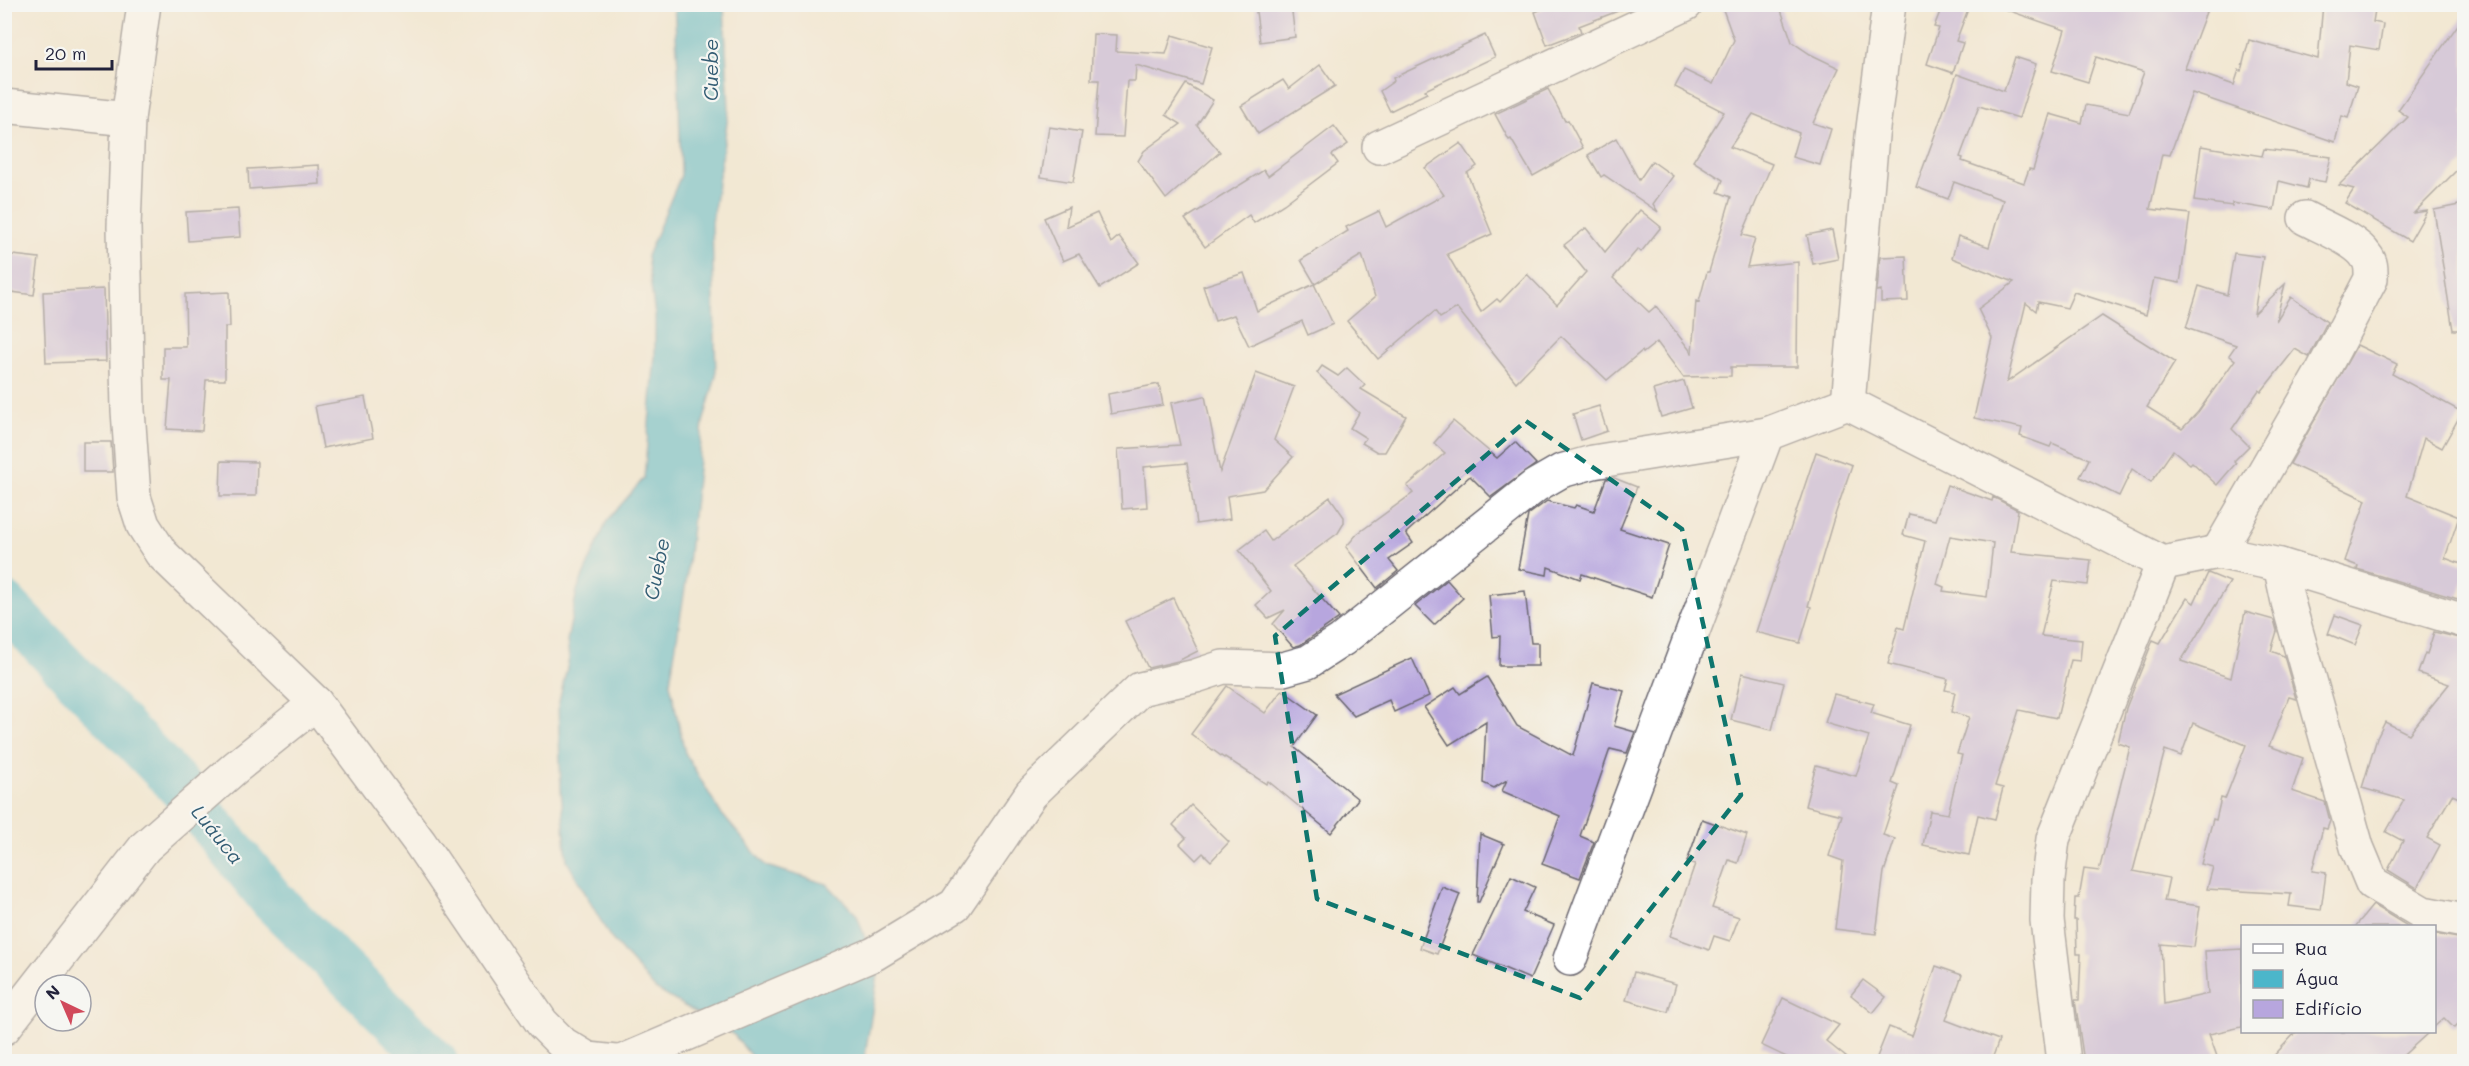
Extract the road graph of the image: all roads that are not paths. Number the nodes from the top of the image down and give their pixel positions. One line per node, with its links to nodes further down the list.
1 (144, 4): 5 (street)
2 (1686, 4): 6 (street)
3 (1889, 4): 8 (street)
4 (4, 106): 5 (street)
5 (128, 119): 14 (street)
6 (1379, 147)
7 (2305, 218): 10 (street)
8 (1848, 403): 9 (street); 11 (street)
9 (1767, 434): 16 (street); 19 (street)
10 (2218, 552): 11 (street); 12 (street)
11 (2163, 563): 20 (street)
12 (2280, 565): 13 (street); 15 (street)
13 (2464, 621)
14 (316, 703): 17 (street); 18 (street)
15 (2464, 921)
16 (1570, 959)
17 (4, 1028)
18 (616, 1062)
19 (621, 1062)
20 (2064, 1062)

